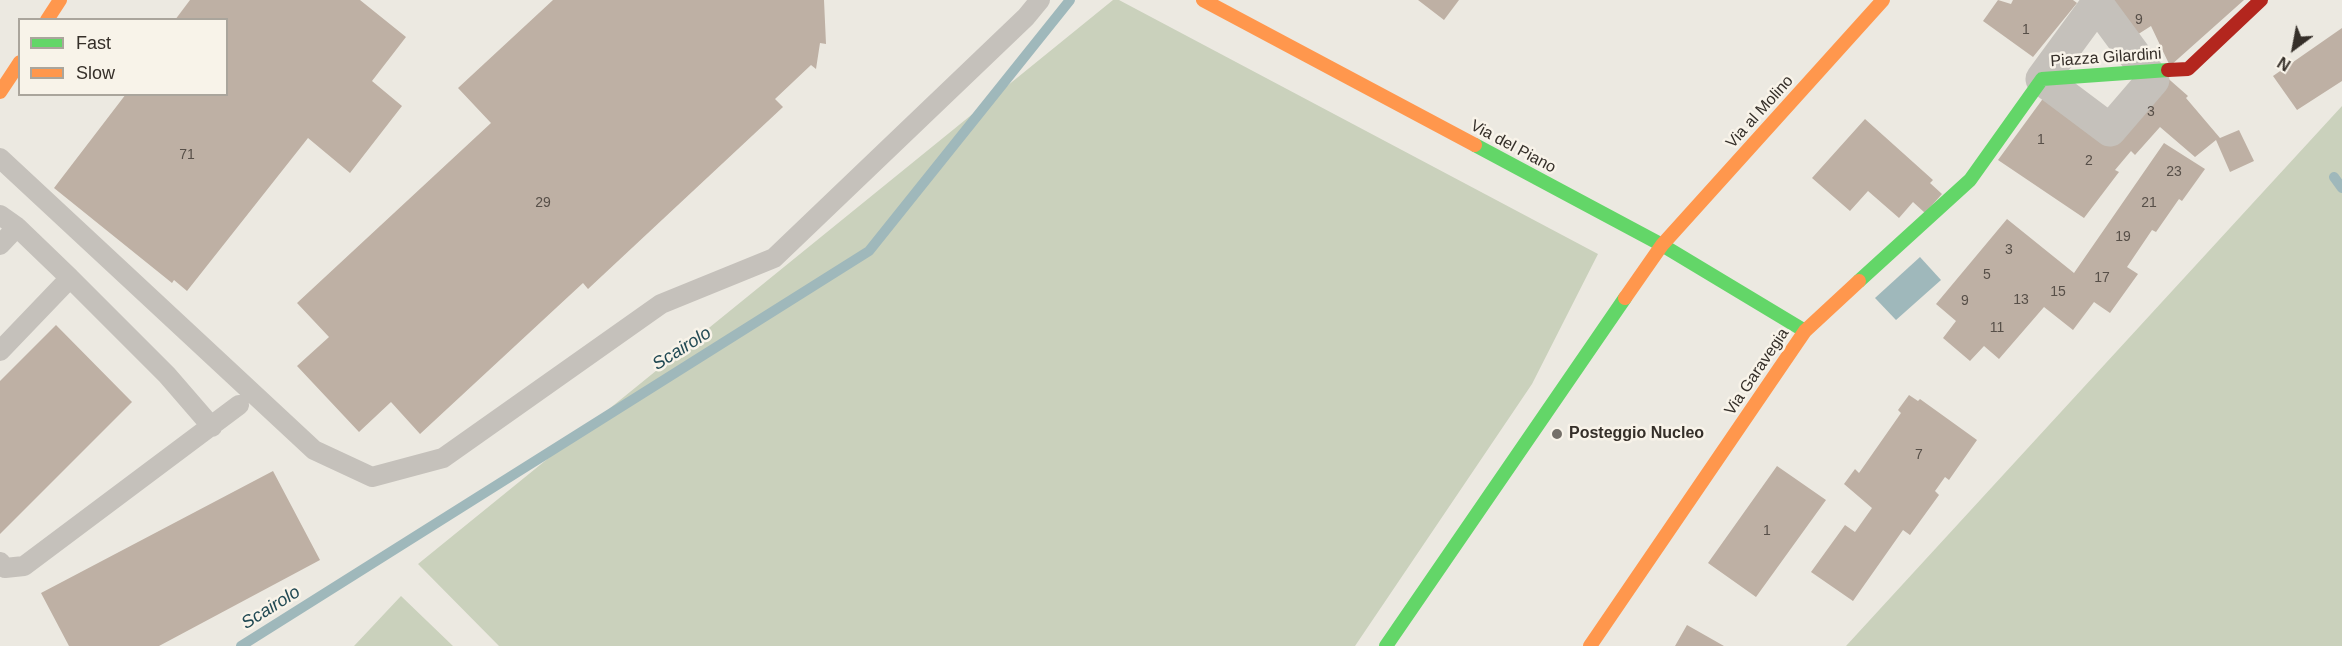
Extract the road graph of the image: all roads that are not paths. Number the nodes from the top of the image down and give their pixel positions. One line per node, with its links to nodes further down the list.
1 (60, 0): 6 (street)
2 (1040, 0): 11 (lane)
3 (1203, 0): 16 (street, Via del Piano)
4 (1883, 0): 16 (street, Via al Molino)
5 (2261, 0): 8 (street, Piazza Gilardini)
6 (48, 18)
7 (18, 65): 10 (street)
8 (2147, 71): 9 (street, Piazza Gilardini); 9 (street); 9 (street)
9 (2042, 79): 12 (street, Piazza Gilardini)
10 (0, 92)
11 (0, 158)
12 (1970, 180): 18 (street, Via Garavegia)
13 (0, 215): 14 (lane)
14 (17, 227): 15 (lane); 17 (lane)
15 (0, 245)
16 (1662, 246): 18 (street, Via del Piano); 23 (street)
17 (70, 278): 19 (lane); 21 (lane)
18 (1805, 331): 24 (street, Via Garavegia)
19 (0, 351)
20 (239, 405): 21 (lane)
21 (212, 427): 22 (lane)
22 (0, 562)
23 (1386, 646)
24 (1590, 646)

